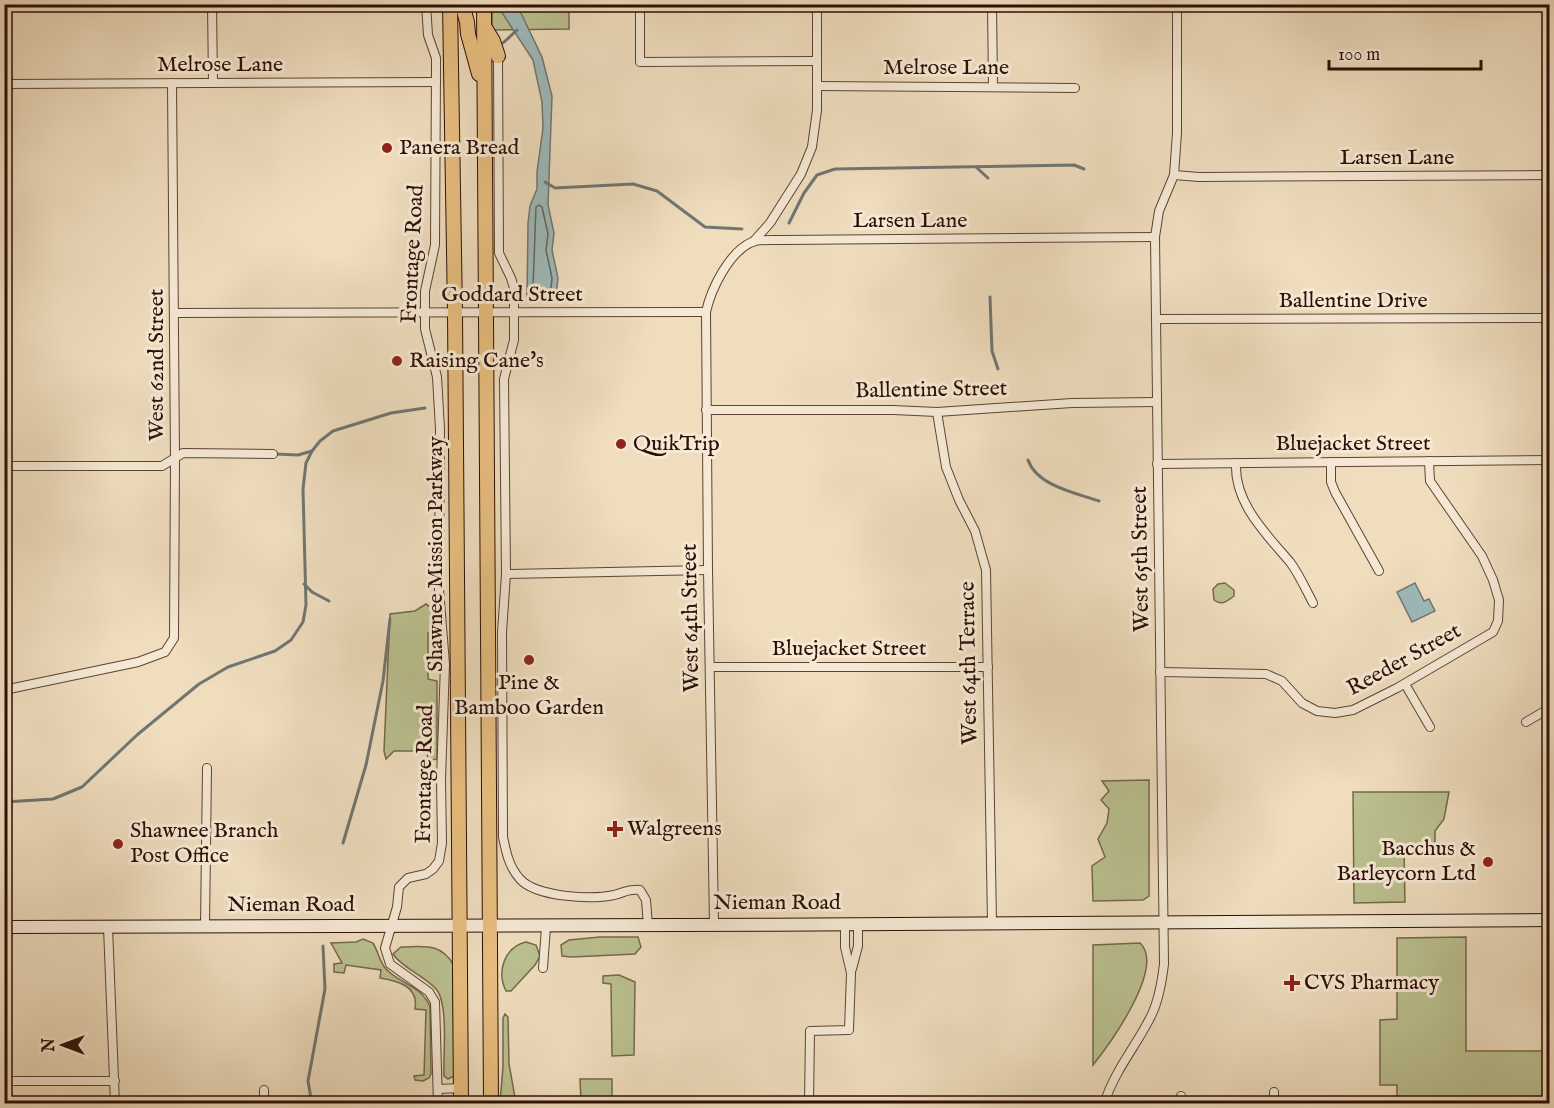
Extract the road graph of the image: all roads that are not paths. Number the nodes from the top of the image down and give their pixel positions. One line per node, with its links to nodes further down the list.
1 (212, 4): 15 (street)
2 (426, 4): 16 (street, Frontage Road)
3 (450, 4): 30 (highway, Shawnee Mission Parkway)
4 (458, 4): 22 (highway)
5 (484, 4): 12 (highway)
6 (640, 4): 14 (street)
7 (817, 4): 14 (street)
8 (992, 4): 20 (street)
9 (1177, 4): 23 (street, West 65th Street)
10 (1489, 4): 11 (street)
11 (1550, 5)
12 (484, 27): 13 (highway); 22 (highway)
13 (498, 56): 32 (street)
14 (817, 61): 19 (street)
15 (213, 82): 16 (street, Melrose Lane); 17 (street, Melrose Lane)
16 (436, 82): 29 (street, Frontage Road)
17 (172, 83): 18 (street, Melrose Lane); 28 (street, West 62nd Street)
18 (4, 84)
19 (817, 86): 20 (street, Melrose Lane); 26 (street)
20 (993, 86): 21 (street, Melrose Lane)
21 (1075, 87)
22 (484, 91): 31 (highway)
23 (1174, 175): 24 (street, Larsen Lane); 25 (street, West 65th Street)
24 (1550, 175)
25 (1155, 237): 26 (street, Larsen Lane); 34 (street, West 65th Street)
26 (753, 242): 27 (street)
27 (706, 312): 32 (street, Goddard Street); 36 (street, West 64th Street)
28 (175, 313): 29 (street, Goddard Street); 39 (street, West 62nd Street)
29 (425, 313): 30 (street, Goddard Street); 66 (street, Frontage Road)
30 (454, 313): 31 (street, Goddard Street); 70 (highway, Shawnee Mission Parkway)
31 (485, 313): 32 (street, Goddard Street); 71 (highway)
32 (514, 313): 48 (street)
33 (1550, 318): 34 (street, Ballentine Drive)
34 (1156, 319): 35 (street, West 65th Street)
35 (1157, 402): 37 (street, Ballentine Street); 44 (street, West 65th Street)
36 (706, 410): 37 (street, Ballentine Street); 46 (street, West 64th Street)
37 (937, 412): 51 (street, West 64th Terrace)
38 (273, 454): 39 (street)
39 (175, 458): 45 (street); 54 (street, West 62nd Street)
40 (1550, 460): 41 (street, Bluejacket Street)
41 (1429, 461): 42 (street, Bluejacket Street); 53 (street, Reeder Street)
42 (1331, 462): 43 (street, Bluejacket Street); 47 (street)
43 (1236, 463): 44 (street, Bluejacket Street); 49 (street)
44 (1157, 464): 52 (street, West 65th Street)
45 (4, 466)
46 (708, 570): 48 (street); 50 (street, West 64th Street)
47 (1379, 571)
48 (506, 574): 67 (street)
49 (1313, 603)
50 (710, 667): 51 (street, Bluejacket Street); 64 (street, West 64th Street)
51 (988, 667): 60 (street, West 64th Terrace)
52 (1160, 672): 53 (street, Reeder Street); 61 (street, West 65th Street)
53 (1405, 684): 57 (street)
54 (4, 690)
55 (1550, 708): 56 (street)
56 (1526, 722)
57 (1430, 728)
58 (207, 768): 65 (street)
59 (1550, 920): 61 (main road, Nieman Road)
60 (992, 922): 61 (main road, Nieman Road); 63 (main road, Nieman Road)
61 (1164, 922): 87 (street, West 65th Street)
62 (845, 923): 63 (main road, Nieman Road); 64 (main road, Nieman Road); 74 (street)
63 (858, 923): 74 (street)
64 (714, 924): 67 (main road, Nieman Road)
65 (205, 926): 66 (main road, Nieman Road); 69 (main road, Nieman Road)
66 (391, 926): 70 (main road, Nieman Road); 78 (street, Frontage Road)
67 (648, 926): 72 (main road, Nieman Road)
68 (4, 927): 69 (main road, Nieman Road)
69 (108, 927): 76 (street)
70 (460, 927): 71 (main road, Nieman Road); 77 (highway, Shawnee Mission Parkway)
71 (491, 927): 72 (main road, Nieman Road); 85 (highway)
72 (546, 927): 73 (street)
73 (543, 968)
74 (851, 973): 86 (street)
75 (4, 1081): 76 (street)
76 (114, 1081): 81 (street)
77 (461, 1088): 78 (street); 84 (highway, Shawnee Mission Parkway)
78 (438, 1089): 83 (street, Frontage Road)
79 (264, 1090): 82 (street)
80 (1274, 1092): 88 (street)
81 (115, 1104)
82 (264, 1104)
83 (438, 1104)
84 (460, 1104)
85 (491, 1104)
86 (809, 1104)
87 (1104, 1104)
88 (1274, 1104)

